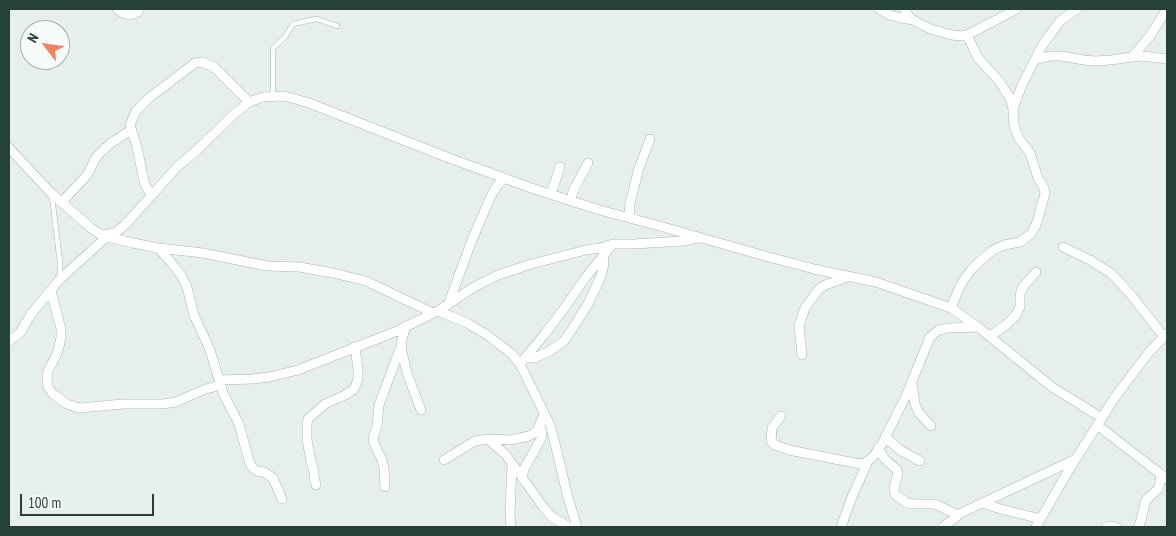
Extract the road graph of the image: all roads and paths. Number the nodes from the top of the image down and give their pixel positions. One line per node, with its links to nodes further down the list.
1 (117, 9): 2 (street)
2 (140, 9)
3 (880, 9): 8 (street)
4 (904, 9): 8 (street)
5 (1017, 9): 10 (street)
6 (1077, 9): 12 (street)
7 (1167, 9): 11 (street)
8 (913, 20): 10 (street)
9 (337, 26): 14 (lane)
10 (967, 35): 16 (street)
11 (1132, 57): 12 (street); 13 (street)
12 (1036, 59): 16 (street)
13 (1167, 59)
14 (273, 97): 15 (street); 22 (street)
15 (249, 102): 17 (street); 24 (street)
16 (1013, 109): 40 (street)
17 (131, 130): 24 (street); 27 (street)
18 (650, 139): 28 (street)
19 (9, 148): 23 (street)
20 (588, 163): 26 (street)
21 (560, 167): 25 (street)
22 (504, 178): 25 (street); 39 (street)
23 (52, 194): 27 (street); 37 (lane)
24 (151, 194): 29 (street)
25 (551, 194): 26 (street)
26 (571, 200): 28 (street)
27 (62, 202): 29 (street)
28 (629, 218): 30 (street)
29 (110, 235): 33 (street); 37 (street)
30 (701, 237): 31 (street); 36 (street)
31 (613, 244): 34 (street); 39 (street)
32 (1063, 247): 45 (street)
33 (158, 248): 41 (street); 52 (street)
34 (604, 255): 50 (street); 50 (street)
35 (1036, 272): 44 (street)
36 (847, 276): 40 (street); 49 (street)
37 (60, 280): 38 (street)
38 (52, 289): 46 (street); 52 (street)
39 (448, 305): 41 (street)
40 (951, 308): 43 (street)
41 (436, 312): 42 (street); 50 (street)
42 (406, 326): 47 (street); 48 (street)
43 (978, 327): 44 (street); 51 (street)
44 (990, 336): 56 (street)
45 (1165, 336): 56 (street)
46 (9, 341)
47 (355, 347): 52 (street); 69 (street)
48 (401, 347): 53 (street); 70 (street)
49 (802, 355)
50 (523, 361): 54 (street)
51 (911, 382): 58 (street); 59 (street)
52 (219, 383): 71 (street)
53 (421, 410)
54 (544, 414): 57 (street); 77 (street)
55 (781, 416): 64 (street)
56 (1100, 422): 62 (street); 67 (street)
57 (540, 425): 60 (street); 68 (street)
58 (931, 426)
59 (885, 437): 61 (street); 65 (street)
60 (488, 439): 63 (street); 66 (street)
61 (880, 447): 64 (street); 73 (street)
62 (1076, 459): 72 (street); 74 (street)
63 (444, 460)
64 (868, 461): 78 (street)
65 (920, 461)
66 (512, 465): 68 (street); 75 (street)
67 (1164, 476): 82 (street)
68 (522, 478): 76 (street)
69 (316, 485)
70 (384, 486)
71 (282, 499)
72 (982, 503): 73 (street); 74 (street)
73 (958, 515): 79 (street)
74 (1038, 523)
75 (511, 527)
76 (569, 527)
77 (577, 527)
78 (841, 527)
79 (943, 527)
80 (1106, 527): 81 (street)
81 (1116, 527)
82 (1139, 527)

